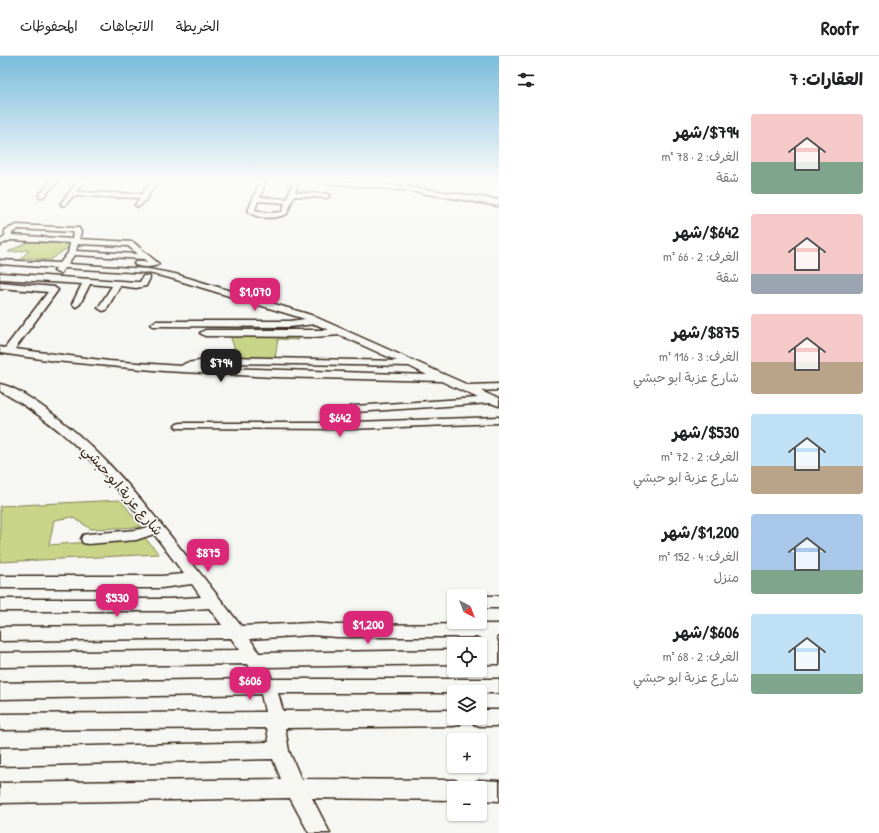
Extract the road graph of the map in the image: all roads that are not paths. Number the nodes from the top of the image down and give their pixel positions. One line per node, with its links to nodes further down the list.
1 (9, 235): 3 (street); 4 (street); 4 (street)
2 (104, 237): 4 (street)
3 (0, 243)
4 (67, 259): 4 (street); 5 (street); 6 (street); 7 (street); 8 (street); 9 (street); 10 (street); 13 (street)
5 (0, 262)
6 (0, 270)
7 (0, 276)
8 (146, 278): 9 (street); 11 (street)
9 (175, 279): 17 (street)
10 (87, 282): 11 (street); 15 (street)
11 (117, 284): 16 (street)
12 (5, 285): 13 (street); 14 (street)
13 (48, 288): 21 (street)
14 (0, 295)
15 (76, 304)
16 (103, 308)
17 (316, 320): 18 (street); 19 (street)
18 (156, 324)
19 (340, 332): 20 (street); 22 (street)
20 (205, 333)
21 (4, 351): 23 (street)
22 (412, 364): 23 (street); 24 (street)
23 (172, 369): 24 (street)
24 (445, 379): 27 (street)
25 (0, 387): 32 (street, شارع عزبة ابو حبشي)
26 (499, 387): 27 (street)
27 (467, 388): 28 (street)
28 (497, 401): 31 (street)
29 (499, 420): 31 (street)
30 (181, 426): 31 (street)
31 (350, 426)
32 (156, 529): 33 (street); 34 (street, شارع عزبة ابو حبشي)
33 (88, 539)
34 (195, 578): 35 (street); 36 (street, شارع عزبة ابو حبشي)
35 (0, 582)
36 (213, 602): 39 (street); 41 (street, شارع عزبة ابو حبشي)
37 (487, 602): 38 (street)
38 (499, 602)
39 (0, 606)
40 (492, 630): 41 (street); 43 (street)
41 (236, 632): 42 (street); 44 (street, شارع عزبة ابو حبشي)
42 (0, 634)
43 (491, 657)
44 (254, 658): 45 (street); 46 (street); 47 (street, شارع عزبة ابو حبشي)
45 (447, 658)
46 (0, 660)
47 (267, 686): 48 (street); 49 (street); 53 (street, شارع عزبة ابو حبشي)
48 (499, 686)
49 (0, 691)
50 (447, 718): 53 (street)
51 (487, 718): 52 (street)
52 (499, 718)
53 (275, 719): 54 (street); 55 (street, شارع عزبة ابو حبشي)
54 (0, 722)
55 (280, 750): 56 (street); 57 (street, شارع عزبة ابو حبشي)
56 (0, 757)
57 (296, 788): 58 (street); 61 (street); 62 (street, شارع عزبة ابو حبشي)
58 (447, 790)
59 (487, 790): 60 (street)
60 (499, 791)
61 (0, 793)
62 (320, 833)

